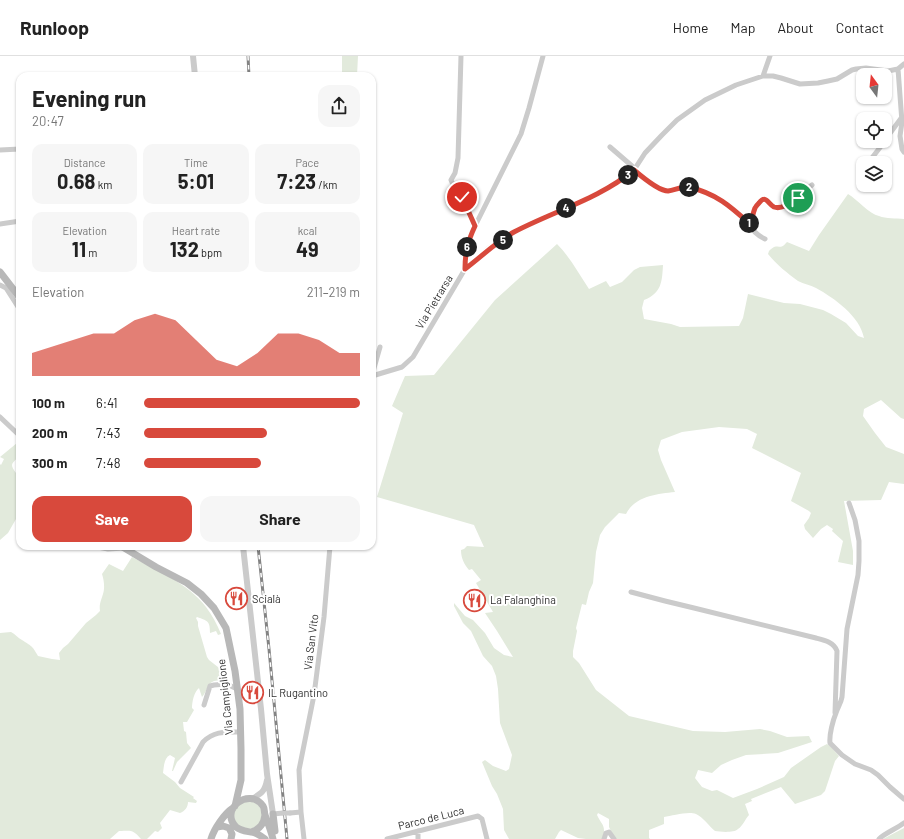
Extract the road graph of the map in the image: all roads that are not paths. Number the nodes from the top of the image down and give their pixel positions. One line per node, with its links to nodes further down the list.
1 (193, 56): 7 (street)
2 (460, 56): 22 (street)
3 (543, 56): 22 (street, Via Pietrarsa)
4 (770, 56): 8 (street)
5 (904, 64): 6 (street)
6 (898, 69): 8 (street); 9 (street)
7 (195, 72)
8 (763, 76): 17 (street)
9 (903, 121): 10 (street); 15 (street)
10 (892, 133)
11 (610, 147): 17 (street)
12 (880, 148): 16 (street)
13 (16, 149): 14 (street)
14 (0, 150)
15 (904, 152)
16 (873, 156)
17 (634, 170): 21 (street); 24 (street)
18 (812, 185): 21 (street)
19 (16, 222): 20 (street)
20 (0, 224)
21 (750, 224): 23 (street)
22 (475, 226): 24 (street, Via Pietrarsa)
23 (765, 239)
24 (465, 269): 31 (street, Via Pietrarsa)
25 (0, 272): 27 (main road)
26 (0, 285): 28 (street)
27 (16, 293)
28 (16, 304)
29 (380, 348): 30 (street)
30 (376, 362)
31 (376, 375)
32 (0, 417): 33 (street)
33 (16, 432)
34 (849, 503): 41 (street)
35 (127, 550): 39 (main road, Via Campiglione)
36 (243, 550): 43 (street)
37 (330, 550): 49 (street, Via San Vito)
38 (632, 592): 41 (street)
39 (237, 689): 40 (street); 42 (main road, Via Campiglione)
40 (204, 705)
41 (835, 714): 47 (street)
42 (240, 732): 44 (main road, Via Campiglione); 45 (street)
43 (267, 774): 46 (street); 50 (street)
44 (240, 780): 46 (main road, Via Campiglione); 48 (main road, Via Campiglione)
45 (180, 782)
46 (252, 799): 48 (main road); 50 (main road)
47 (904, 799)
48 (234, 807): 52 (main road); 54 (main road)
49 (301, 812): 50 (street, bridge); 60 (street, Via San Vito)
50 (268, 814): 54 (main road); 59 (main road)
51 (904, 823): 66 (street)
52 (217, 827): 55 (main road); 56 (main road)
53 (418, 831): 61 (street, Parco de Luca); 62 (street); 63 (street, Parco de Luca)
54 (249, 832): 57 (main road); 58 (main road)
55 (211, 839)
56 (231, 839)
57 (235, 839)
58 (265, 839)
59 (274, 839)
60 (304, 839)
61 (387, 839)
62 (418, 839)
63 (487, 839)
64 (604, 839): 65 (street)
65 (614, 839)
66 (879, 839)

